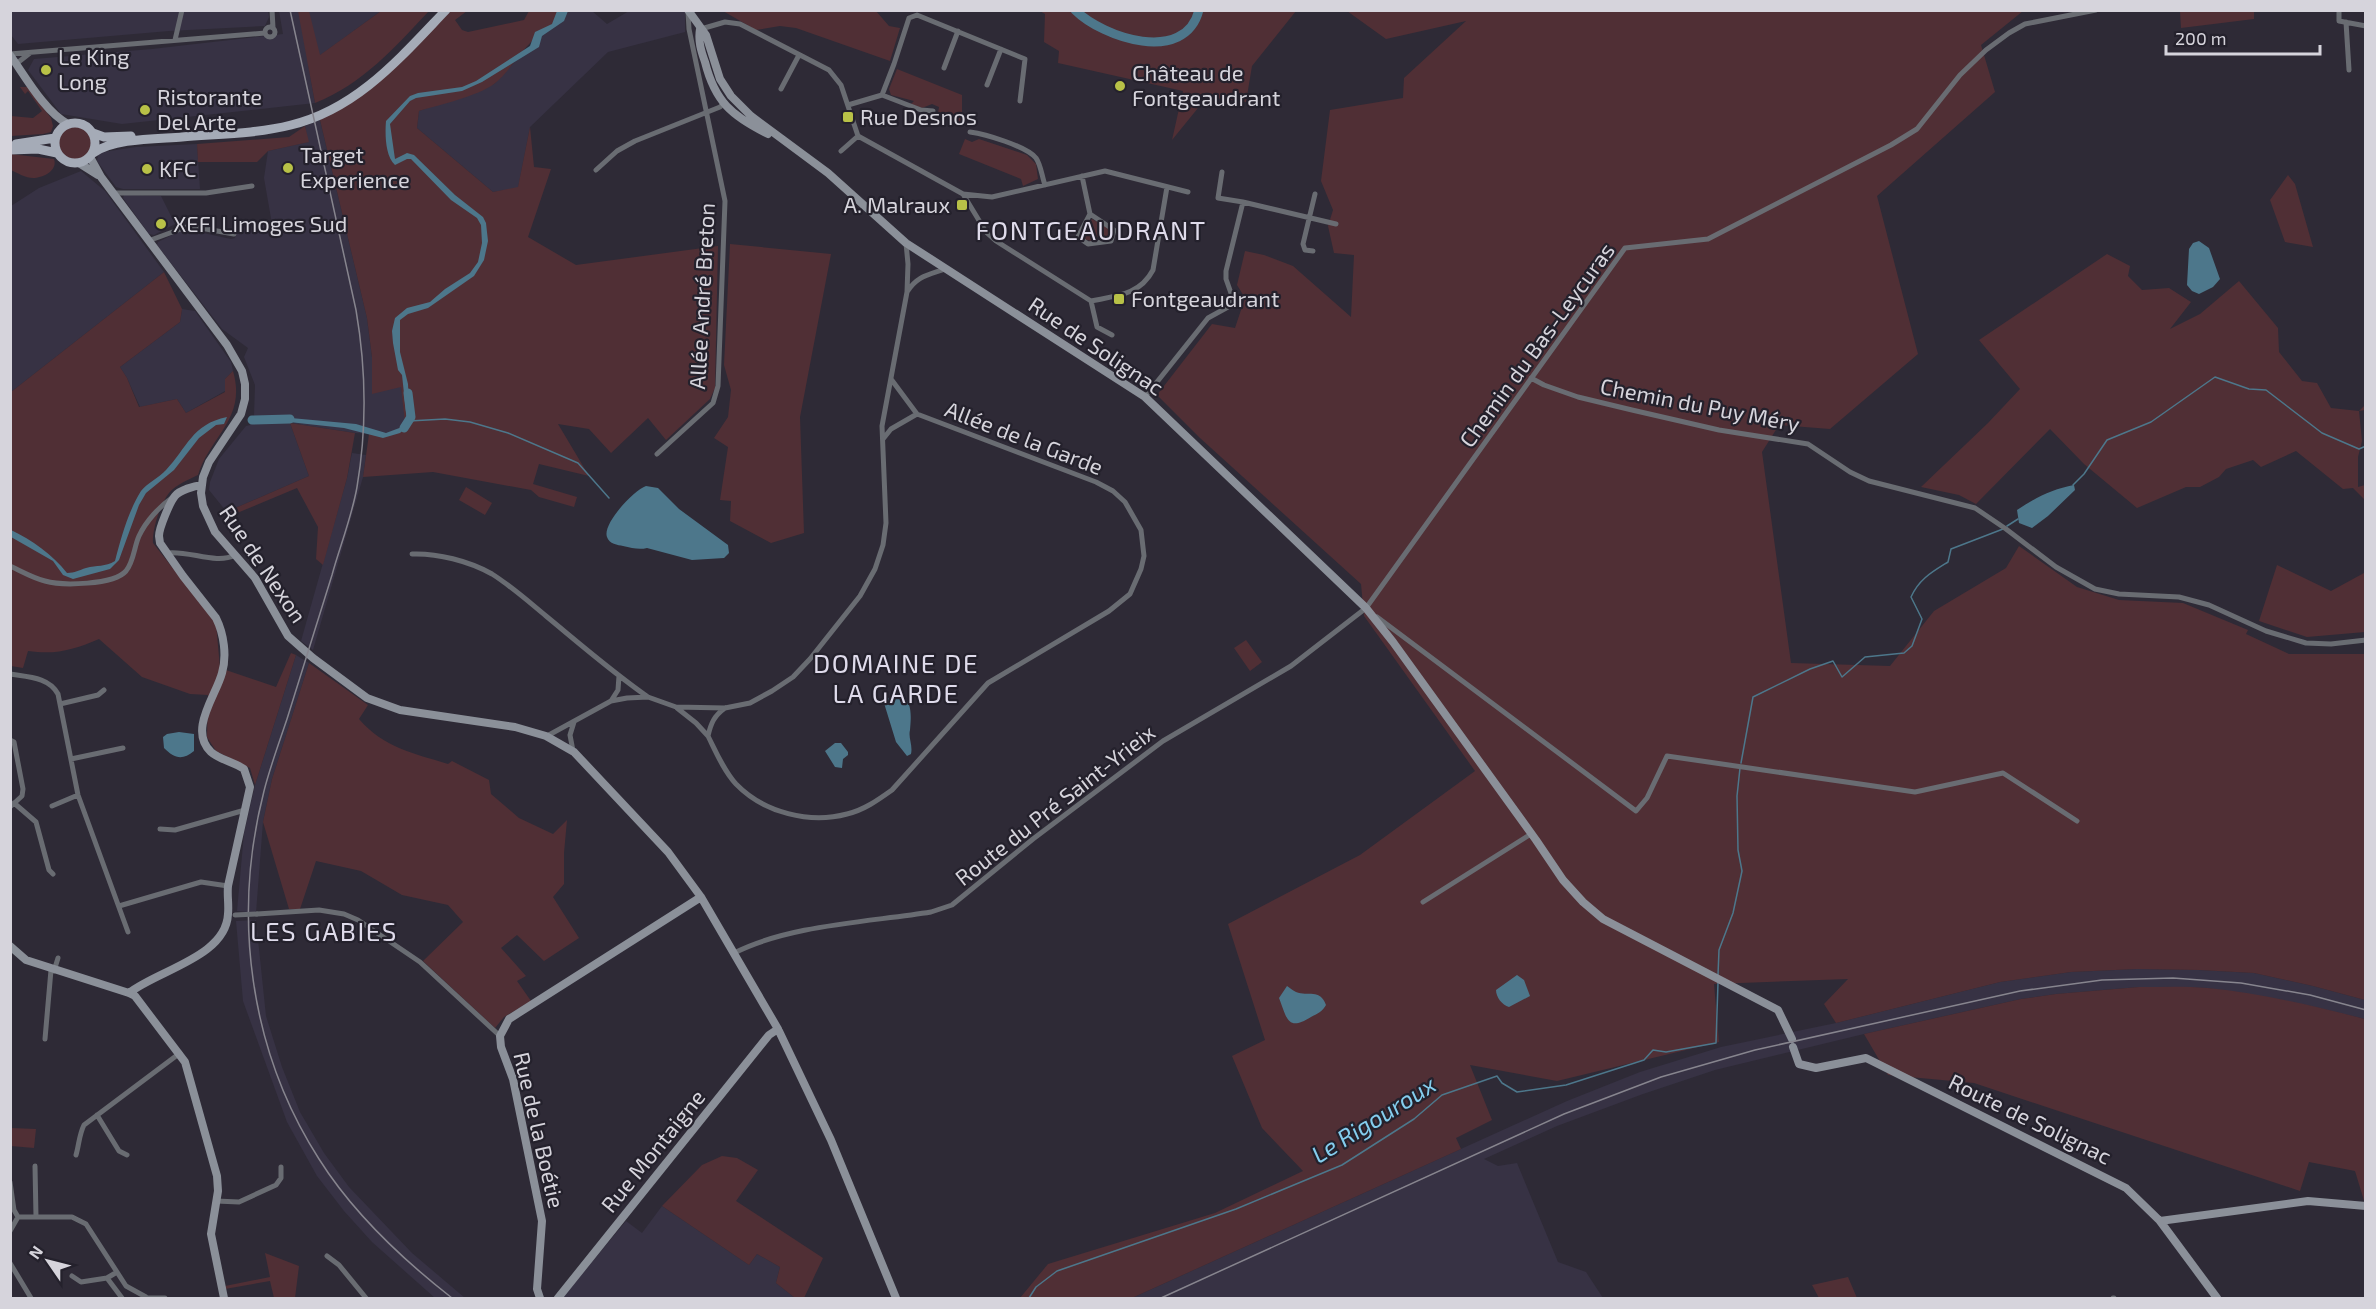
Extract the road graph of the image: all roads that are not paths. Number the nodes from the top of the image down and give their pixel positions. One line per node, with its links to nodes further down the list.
1 (182, 10): 14 (street)
2 (272, 10): 14 (street)
3 (438, 10): 33 (main road)
4 (446, 10): 40 (main road)
5 (688, 10): 12 (street, Rue de Solignac); 29 (street, Allée André Breton)
6 (907, 10): 9 (street)
7 (2096, 10): 67 (street, Chemin du Bas-Leycuras)
8 (2339, 10): 10 (street)
9 (909, 18): 13 (street); 24 (street)
10 (2346, 22): 11 (street); 21 (street)
11 (2366, 26)
12 (700, 29): 18 (street); 25 (street, Rue de Solignac); 27 (street, Rue de Solignac)
13 (958, 31): 15 (street); 20 (street)
14 (175, 40): 16 (street)
15 (1001, 49): 22 (street); 26 (street)
16 (30, 53): 17 (street); 19 (street)
17 (10, 54): 19 (street)
18 (799, 55): 23 (street); 28 (street)
19 (16, 64): 31 (street)
20 (944, 68)
21 (2349, 70)
22 (987, 85)
23 (781, 89)
24 (882, 95): 28 (street); 30 (street)
25 (731, 96): 27 (street); 35 (street, Rue de Solignac)
26 (1020, 101)
27 (723, 104): 29 (street); 35 (street, Rue de Solignac)
28 (848, 105): 34 (street)
29 (707, 111): 42 (street); 72 (street, Allée André Breton)
30 (933, 111)
31 (61, 130): 33 (main road); 36 (main road); 39 (main road)
32 (970, 132): 46 (street)
33 (93, 133): 40 (main road)
34 (858, 136): 38 (street); 51 (street)
35 (784, 141): 61 (street, Rue de Solignac)
36 (10, 144)
37 (10, 150): 39 (main road)
38 (841, 151)
39 (57, 153): 41 (main road)
40 (92, 155): 41 (main road); 45 (street, Rue de Nexon)
41 (79, 163): 45 (street, Rue de Nexon)
42 (596, 170)
43 (1222, 172): 54 (street)
44 (1082, 176): 46 (street); 48 (street); 56 (street)
45 (101, 177): 50 (street, Rue de Nexon)
46 (1045, 185): 51 (street)
47 (252, 186): 50 (street)
48 (1167, 187): 49 (street); 65 (street)
49 (1188, 192)
50 (112, 193): 60 (street, Rue de Nexon)
51 (963, 194): 65 (street)
52 (1315, 194): 57 (street)
53 (1209, 197): 54 (street)
54 (1218, 198): 55 (street)
55 (1243, 202): 57 (street); 69 (street)
56 (1090, 214): 56 (street)
57 (1309, 218): 58 (street); 62 (street)
58 (1336, 224)
59 (234, 234): 60 (street)
60 (148, 241): 73 (street, Rue de Nexon)
61 (906, 243): 63 (street, Rue de Solignac); 64 (street, Allée de la Garde)
62 (1313, 251)
63 (945, 269): 64 (street); 69 (street, Rue de Solignac)
64 (907, 292): 68 (street, Allée de la Garde)
65 (1091, 301): 66 (street)
66 (1112, 335)
67 (1532, 378): 79 (street, Chemin du Bas-Leycuras); 80 (street, Chemin du Puy Méry)
68 (891, 379): 70 (street, Allée de la Garde); 71 (street, Allée de la Garde)
69 (1145, 397): 79 (street, Rue de Solignac)
70 (916, 414): 71 (street, Allée de la Garde); 92 (street, Allée de la Garde)
71 (882, 441): 88 (street, Allée de la Garde)
72 (657, 454)
73 (202, 485): 74 (street); 77 (street, Rue de Nexon)
74 (174, 496): 75 (street); 78 (street)
75 (167, 553): 77 (street); 101 (street)
76 (412, 554): 82 (street)
77 (235, 555): 91 (street, Rue de Nexon)
78 (10, 566)
79 (1366, 608): 102 (street); 104 (street, Rue de Solignac); 113 (street, Route du Pré Saint-Yrieix)
80 (2366, 640)
81 (10, 675): 86 (street)
82 (619, 676): 84 (street); 85 (street)
83 (104, 690): 86 (street)
84 (648, 697): 85 (street, Allée de la Garde); 87 (street, Allée de la Garde)
85 (611, 700): 89 (street, Allée de la Garde)
86 (60, 704): 97 (street)
87 (676, 707): 88 (street, Allée de la Garde); 92 (street, Allée de la Garde)
88 (725, 708): 92 (street)
89 (574, 722): 90 (street); 91 (street, Allée de la Garde)
90 (570, 735): 94 (street); 96 (street)
91 (546, 736): 94 (street, Rue de Nexon)
92 (708, 736)
93 (10, 741): 99 (street)
94 (561, 744): 96 (street, Rue de Nexon)
95 (123, 748): 97 (street)
96 (574, 752): 107 (street, Rue de Nexon)
97 (71, 759): 98 (street)
98 (78, 795): 100 (street); 109 (street)
99 (12, 805): 105 (street)
100 (51, 806)
101 (245, 810): 103 (street); 106 (street)
102 (2077, 821)
103 (160, 829)
104 (1531, 834): 108 (street); 120 (street, Rue de Solignac)
105 (53, 874)
106 (228, 886): 109 (street); 110 (street)
107 (701, 897): 113 (street, Rue de Nexon); 118 (street, Rue de la Boétie)
108 (1423, 902)
109 (119, 906): 111 (street)
110 (232, 915): 116 (street); 118 (street, bridge)
111 (128, 932)
112 (10, 946): 115 (street)
113 (734, 953): 117 (street, Rue de Nexon)
114 (58, 958): 115 (street)
115 (52, 970): 116 (street); 119 (street)
116 (129, 993): 121 (street)
117 (778, 1029): 146 (street, Rue Montaigne); 147 (street, Rue de Nexon)
118 (500, 1036): 145 (street, Rue de la Boétie)
119 (45, 1039)
120 (1793, 1043): 132 (street, Route de Solignac)
121 (180, 1053): 122 (street); 128 (street)
122 (97, 1115): 123 (street); 124 (street)
123 (76, 1155)
124 (127, 1155)
125 (35, 1166): 131 (street)
126 (281, 1167): 128 (street)
127 (10, 1182): 130 (street)
128 (216, 1201): 143 (street)
129 (2366, 1206): 132 (street)
130 (18, 1217): 131 (street); 133 (street)
131 (36, 1217): 136 (street)
132 (2160, 1221): 148 (street, Route de Solignac)
133 (10, 1231)
134 (327, 1256): 144 (street)
135 (10, 1263): 140 (street)
136 (117, 1272): 138 (street); 139 (street)
137 (72, 1276): 138 (street)
138 (107, 1278): 141 (street)
139 (145, 1298): 142 (street)
140 (31, 1299)
141 (122, 1299)
142 (165, 1299)
143 (224, 1299)
144 (366, 1299)
145 (540, 1299)
146 (558, 1299)
147 (896, 1299)
148 (2217, 1299)

